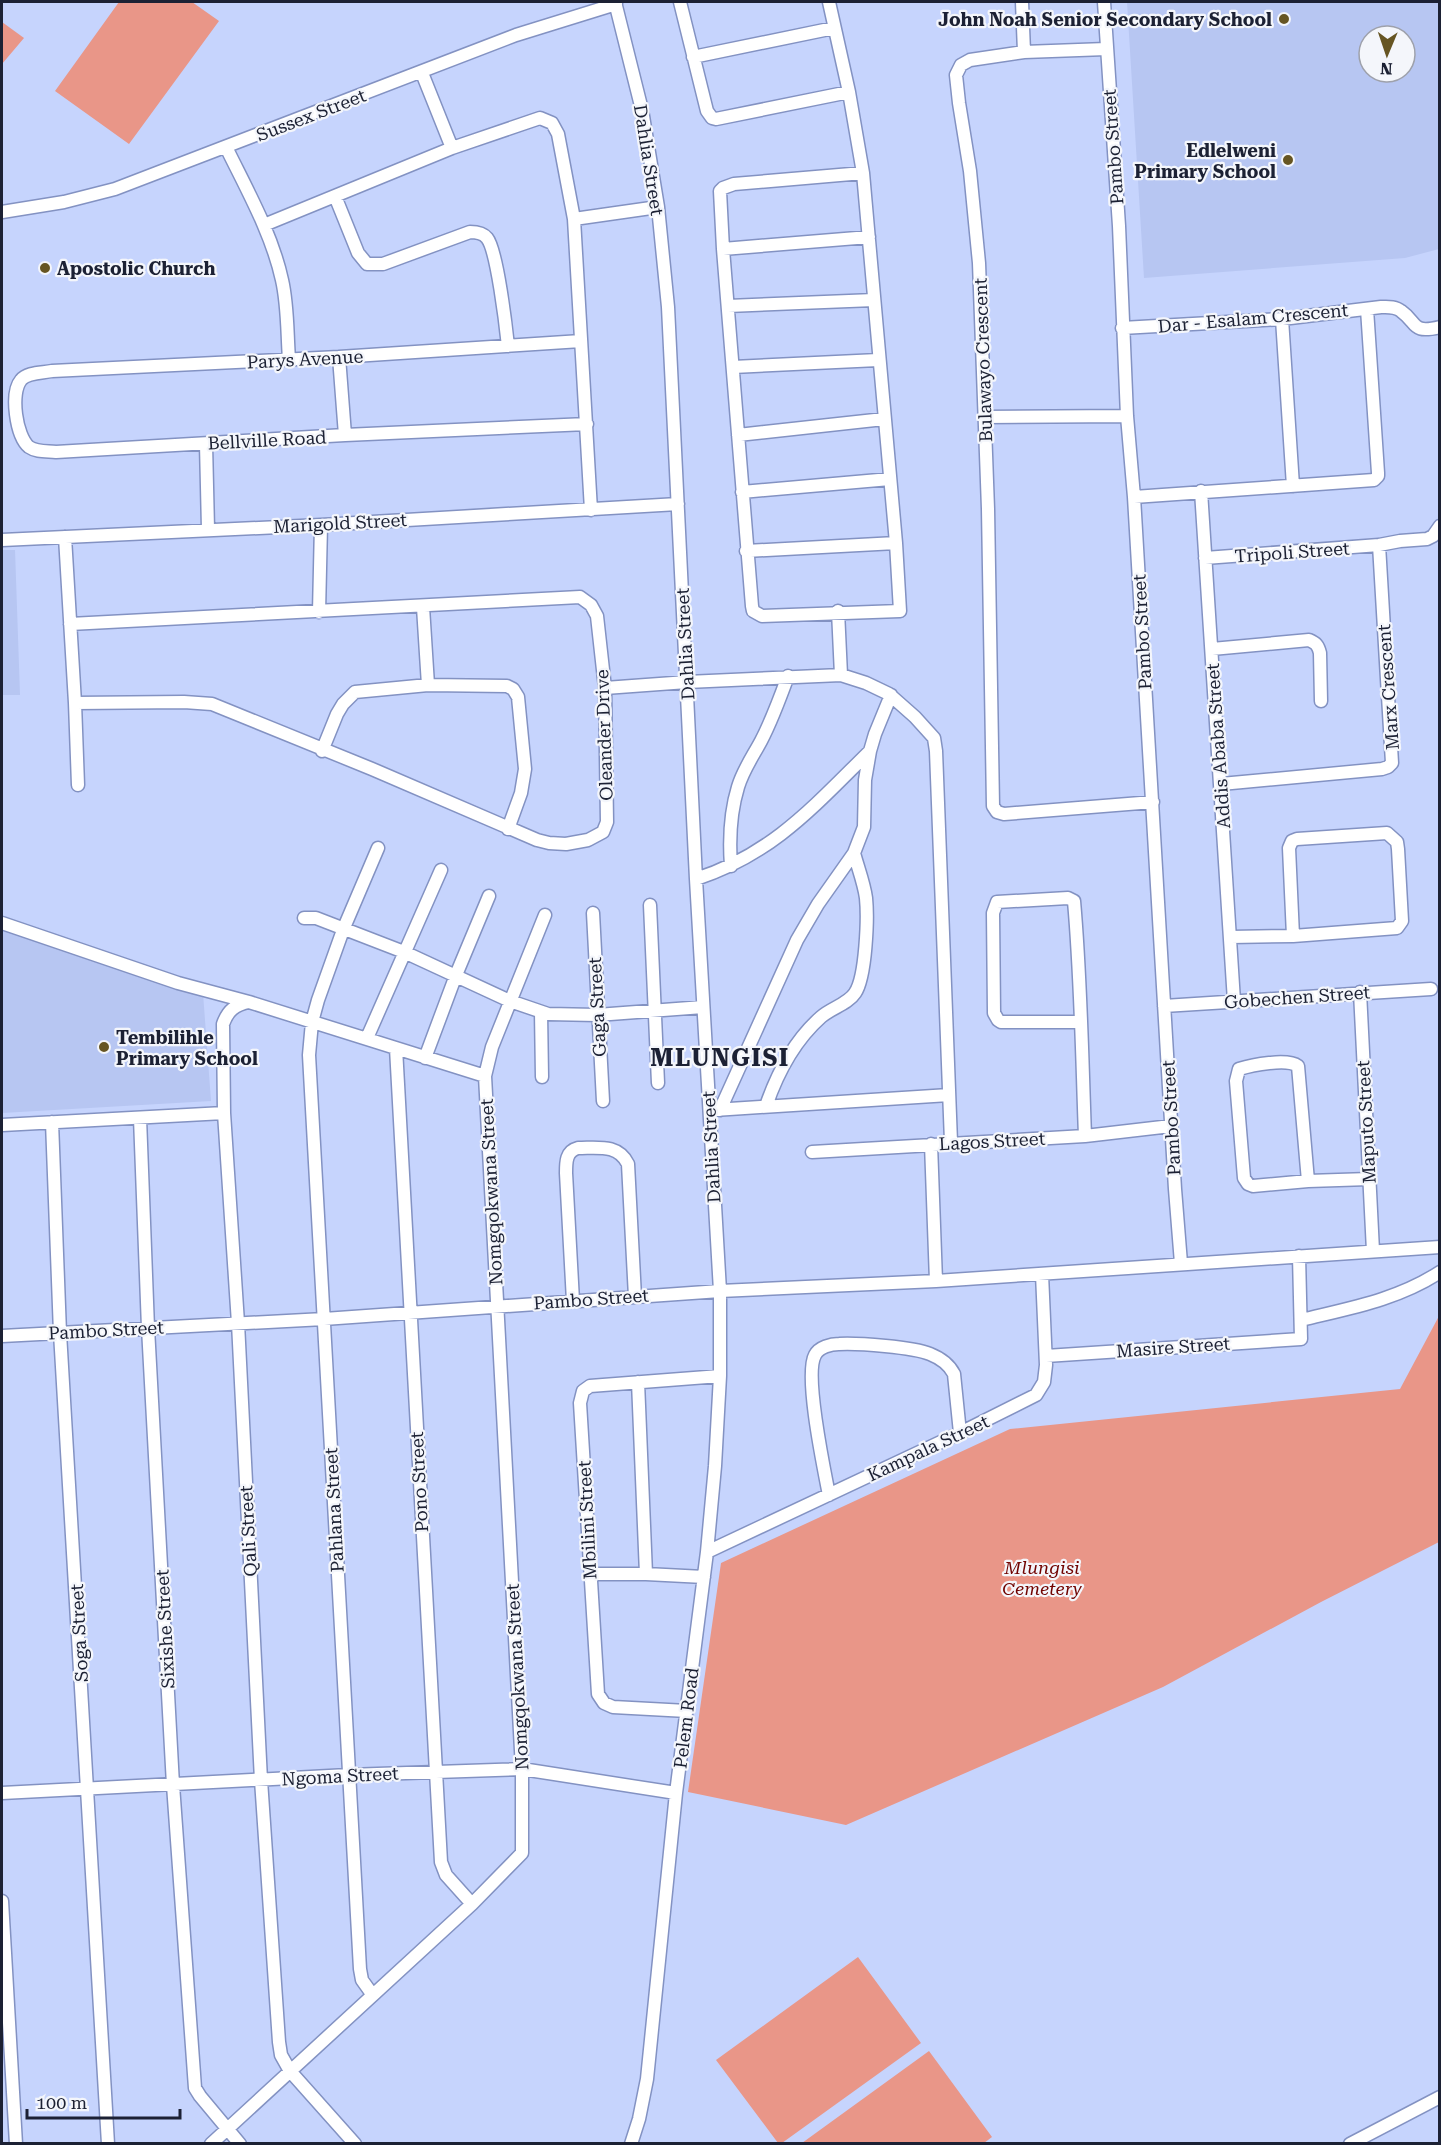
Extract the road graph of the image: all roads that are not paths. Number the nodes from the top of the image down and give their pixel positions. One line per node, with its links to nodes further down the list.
1 (680, 2): 9 (street)
2 (829, 2): 6 (street)
3 (1022, 2): 8 (street)
4 (1104, 2): 7 (street, Pambo Street)
5 (616, 3): 10 (street, Sussex Street); 16 (street, Dahlia Street)
6 (834, 28): 9 (street); 11 (street)
7 (1106, 49): 8 (street, Bulawayo Crescent); 27 (street, Pambo Street)
8 (1024, 52): 36 (street, Bulawayo Crescent)
9 (693, 57): 11 (street)
10 (422, 73): 12 (street, Sussex Street); 13 (street)
11 (849, 92): 14 (street)
12 (226, 147): 17 (street, Sussex Street); 19 (street)
13 (452, 148): 15 (street); 18 (street)
14 (863, 173): 20 (street); 21 (street)
15 (335, 196): 19 (street); 29 (street)
16 (658, 207): 18 (street); 47 (street, Dahlia Street)
17 (2, 213)
18 (574, 219): 28 (street)
19 (264, 225): 31 (street)
20 (869, 237): 21 (street); 22 (street)
21 (723, 249): 23 (street)
22 (874, 300): 23 (street); 32 (street)
23 (728, 306): 33 (street)
24 (1367, 309): 25 (street, Dar - Esalam Crescent); 26 (street); 43 (street, Dar - Esalam Crescent)
25 (1282, 319): 27 (street, Dar - Esalam Crescent); 43 (street)
26 (1440, 327)
27 (1122, 328): 35 (street, Pambo Street)
28 (581, 341): 29 (street, Parys Avenue); 38 (street)
29 (508, 346): 30 (street, Parys Avenue)
30 (339, 357): 31 (street, Parys Avenue); 39 (street)
31 (289, 359): 34 (street, Parys Avenue)
32 (878, 360): 33 (street); 37 (street)
33 (733, 367): 40 (street)
34 (28, 375): 41 (street, Bellville Road)
35 (1127, 416): 36 (street); 46 (street, Pambo Street)
36 (985, 417): 75 (street, Bulawayo Crescent)
37 (884, 419): 40 (street); 42 (street)
38 (587, 424): 39 (street, Bellville Road); 48 (street)
39 (345, 435): 41 (street, Bellville Road)
40 (738, 435): 45 (street)
41 (206, 444): 51 (street)
42 (890, 479): 45 (street); 54 (street)
43 (1293, 486): 44 (street, Dar - Esalam Crescent)
44 (1201, 491): 46 (street, Dar - Esalam Crescent); 57 (street, Addis Ababa Street)
45 (742, 492): 56 (street)
46 (1134, 497): 75 (street, Pambo Street)
47 (678, 504): 48 (street, Marigold Street); 65 (street, Dahlia Street)
48 (591, 510): 49 (street, Marigold Street)
49 (321, 525): 51 (street, Marigold Street); 60 (street)
50 (1440, 526): 55 (street, Tripoli Street)
51 (208, 529): 52 (street, Marigold Street)
52 (65, 537): 53 (street, Marigold Street); 61 (street)
53 (2, 540)
54 (896, 543): 56 (street); 59 (street)
55 (1378, 545): 57 (street, Tripoli Street); 73 (street, Marx Crescent)
56 (746, 551): 59 (street)
57 (1205, 558): 62 (street, Addis Ababa Street)
58 (423, 607): 60 (street, Oleander Drive); 66 (street); 67 (street, Oleander Drive)
59 (838, 611): 63 (street)
60 (319, 612): 61 (street, Oleander Drive)
61 (70, 624): 70 (street)
62 (1212, 649): 69 (street); 73 (street, Addis Ababa Street)
63 (841, 675): 64 (street); 68 (street)
64 (788, 676): 65 (street); 79 (street)
65 (687, 682): 67 (street); 81 (street, Dahlia Street)
66 (428, 686): 71 (street); 76 (street)
67 (604, 688): 76 (street, Oleander Drive)
68 (891, 696): 72 (street); 111 (street)
69 (1321, 701)
70 (75, 703): 71 (street, Oleander Drive); 74 (street)
71 (322, 750): 76 (street, Oleander Drive)
72 (870, 751): 78 (street); 79 (street)
73 (1221, 784): 90 (street, Addis Ababa Street)
74 (78, 785)
75 (1153, 802): 98 (street, Pambo Street)
76 (508, 829)
77 (378, 848): 88 (street, Pahlana Street)
78 (854, 853): 113 (street); 114 (street)
79 (731, 866): 81 (street)
80 (441, 870): 91 (street)
81 (696, 879): 99 (street, Dahlia Street)
82 (489, 896): 92 (street)
83 (650, 904): 100 (street)
84 (593, 913): 102 (street, Gaga Street)
85 (545, 915): 95 (street, Nomgqokwana Street)
86 (304, 918): 88 (street)
87 (2, 923): 97 (street)
88 (343, 930): 91 (street); 103 (street, Pahlana Street)
89 (1293, 936): 89 (street); 90 (street)
90 (1231, 937): 96 (street, Addis Ababa Street)
91 (404, 952): 92 (street); 105 (street)
92 (456, 975): 95 (street); 107 (street)
93 (1431, 989): 94 (street, Gobechen Street)
94 (1360, 992): 96 (street, Gobechen Street); 124 (street, Maputo Street)
95 (510, 1001): 101 (street); 108 (street, Nomgqokwana Street)
96 (1234, 1001): 98 (street, Gobechen Street)
97 (249, 1002): 103 (street); 115 (street, Qali Street)
98 (1164, 1006): 119 (street, Pambo Street)
99 (703, 1007): 100 (street); 114 (street, Dahlia Street)
100 (654, 1011): 102 (street); 110 (street)
101 (540, 1012): 102 (street); 109 (street)
102 (597, 1015): 112 (street, Gaga Street)
103 (312, 1022): 105 (street); 138 (street, Pahlana Street)
104 (1081, 1022): 104 (street); 120 (street)
105 (367, 1038): 106 (street)
106 (396, 1048): 107 (street); 137 (street, Pono Street)
107 (425, 1058): 108 (street)
108 (485, 1076): 136 (street, Nomgqokwana Street)
109 (542, 1077)
110 (658, 1083)
111 (949, 1095): 113 (street); 121 (street)
112 (603, 1101)
113 (766, 1106): 114 (street)
114 (715, 1110): 133 (street, Dahlia Street)
115 (224, 1113): 116 (street); 140 (street, Qali Street)
116 (140, 1118): 117 (street); 141 (street, Sixishe Street)
117 (52, 1122): 118 (street); 142 (street, Soga Street)
118 (2, 1125)
119 (1171, 1126): 120 (street, Lagos Street); 129 (street, Pambo Street)
120 (1085, 1136): 121 (street, Lagos Street)
121 (951, 1142): 122 (street, Lagos Street)
122 (931, 1144): 123 (street, Lagos Street); 132 (street)
123 (812, 1152)
124 (1369, 1179): 125 (street); 127 (street, Maputo Street)
125 (1308, 1181): 125 (street)
126 (1440, 1247): 127 (street, Pambo Street)
127 (1373, 1251): 128 (street, Pambo Street)
128 (1299, 1256): 129 (street, Pambo Street); 139 (street)
129 (1181, 1263): 131 (street, Pambo Street)
130 (1440, 1272): 139 (street)
131 (1042, 1274): 132 (street, Pambo Street); 144 (street, Kampala Street)
132 (936, 1281): 133 (street, Pambo Street)
133 (720, 1291): 134 (street, Pambo Street); 145 (street, Pelem Road)
134 (635, 1297): 135 (street, Pambo Street); 135 (street)
135 (573, 1301): 136 (street, Pambo Street)
136 (498, 1305): 137 (street, Pambo Street); 154 (street, Nomgqokwana Street)
137 (410, 1312): 138 (street, Pambo Street); 155 (street, Pono Street)
138 (324, 1319): 140 (street, Pambo Street); 156 (street, Pahlana Street)
139 (1301, 1320): 144 (street, Masire Street)
140 (238, 1323): 141 (street, Pambo Street); 157 (street, Qali Street)
141 (148, 1328): 142 (street, Pambo Street); 158 (street, Sixishe Street)
142 (60, 1333): 143 (street, Pambo Street); 159 (street, Soga Street)
143 (2, 1336)
144 (1046, 1356): 147 (street, Kampala Street)
145 (720, 1376): 146 (street, Mbilini Street); 149 (street, Pelem Road)
146 (638, 1382): 150 (street, Mbilini Street); 151 (street)
147 (960, 1433): 148 (street, Kampala Street); 148 (street)
148 (829, 1495): 149 (street, Kampala Street)
149 (707, 1552): 152 (street, Pelem Road)
150 (591, 1574): 151 (street); 153 (street, Mbilini Street)
151 (646, 1574): 152 (street)
152 (704, 1577): 153 (street, Pelem Road)
153 (687, 1711): 160 (street, Pelem Road)
154 (522, 1769): 155 (street, Ngoma Street); 160 (street, Ngoma Street); 163 (street, Nomgqokwana Street)
155 (435, 1770): 156 (street, Ngoma Street); 163 (street, Pono Street)
156 (348, 1774): 157 (street, Ngoma Street); 164 (street, Pahlana Street)
157 (261, 1780): 158 (street, Ngoma Street); 165 (street, Qali Street)
158 (173, 1785): 159 (street, Ngoma Street); 168 (street, Sixishe Street)
159 (88, 1789): 161 (street, Ngoma Street); 170 (street, Soga Street)
160 (676, 1793): 174 (street, Pelem Road)
161 (2, 1794)
162 (2, 1901): 166 (street)
163 (472, 1904): 164 (street, Nomgqokwana Street)
164 (372, 1994): 165 (street, Nomgqokwana Street)
165 (290, 2071): 168 (street, Nomgqokwana Street); 173 (street)
166 (7, 2093): 169 (street)
167 (1440, 2097): 175 (street)
168 (228, 2129): 171 (street, Nomgqokwana Street); 172 (street, Sixishe Street)
169 (16, 2144)
170 (108, 2144)
171 (211, 2144)
172 (240, 2144)
173 (355, 2144)
174 (631, 2144)
175 (1350, 2144)

